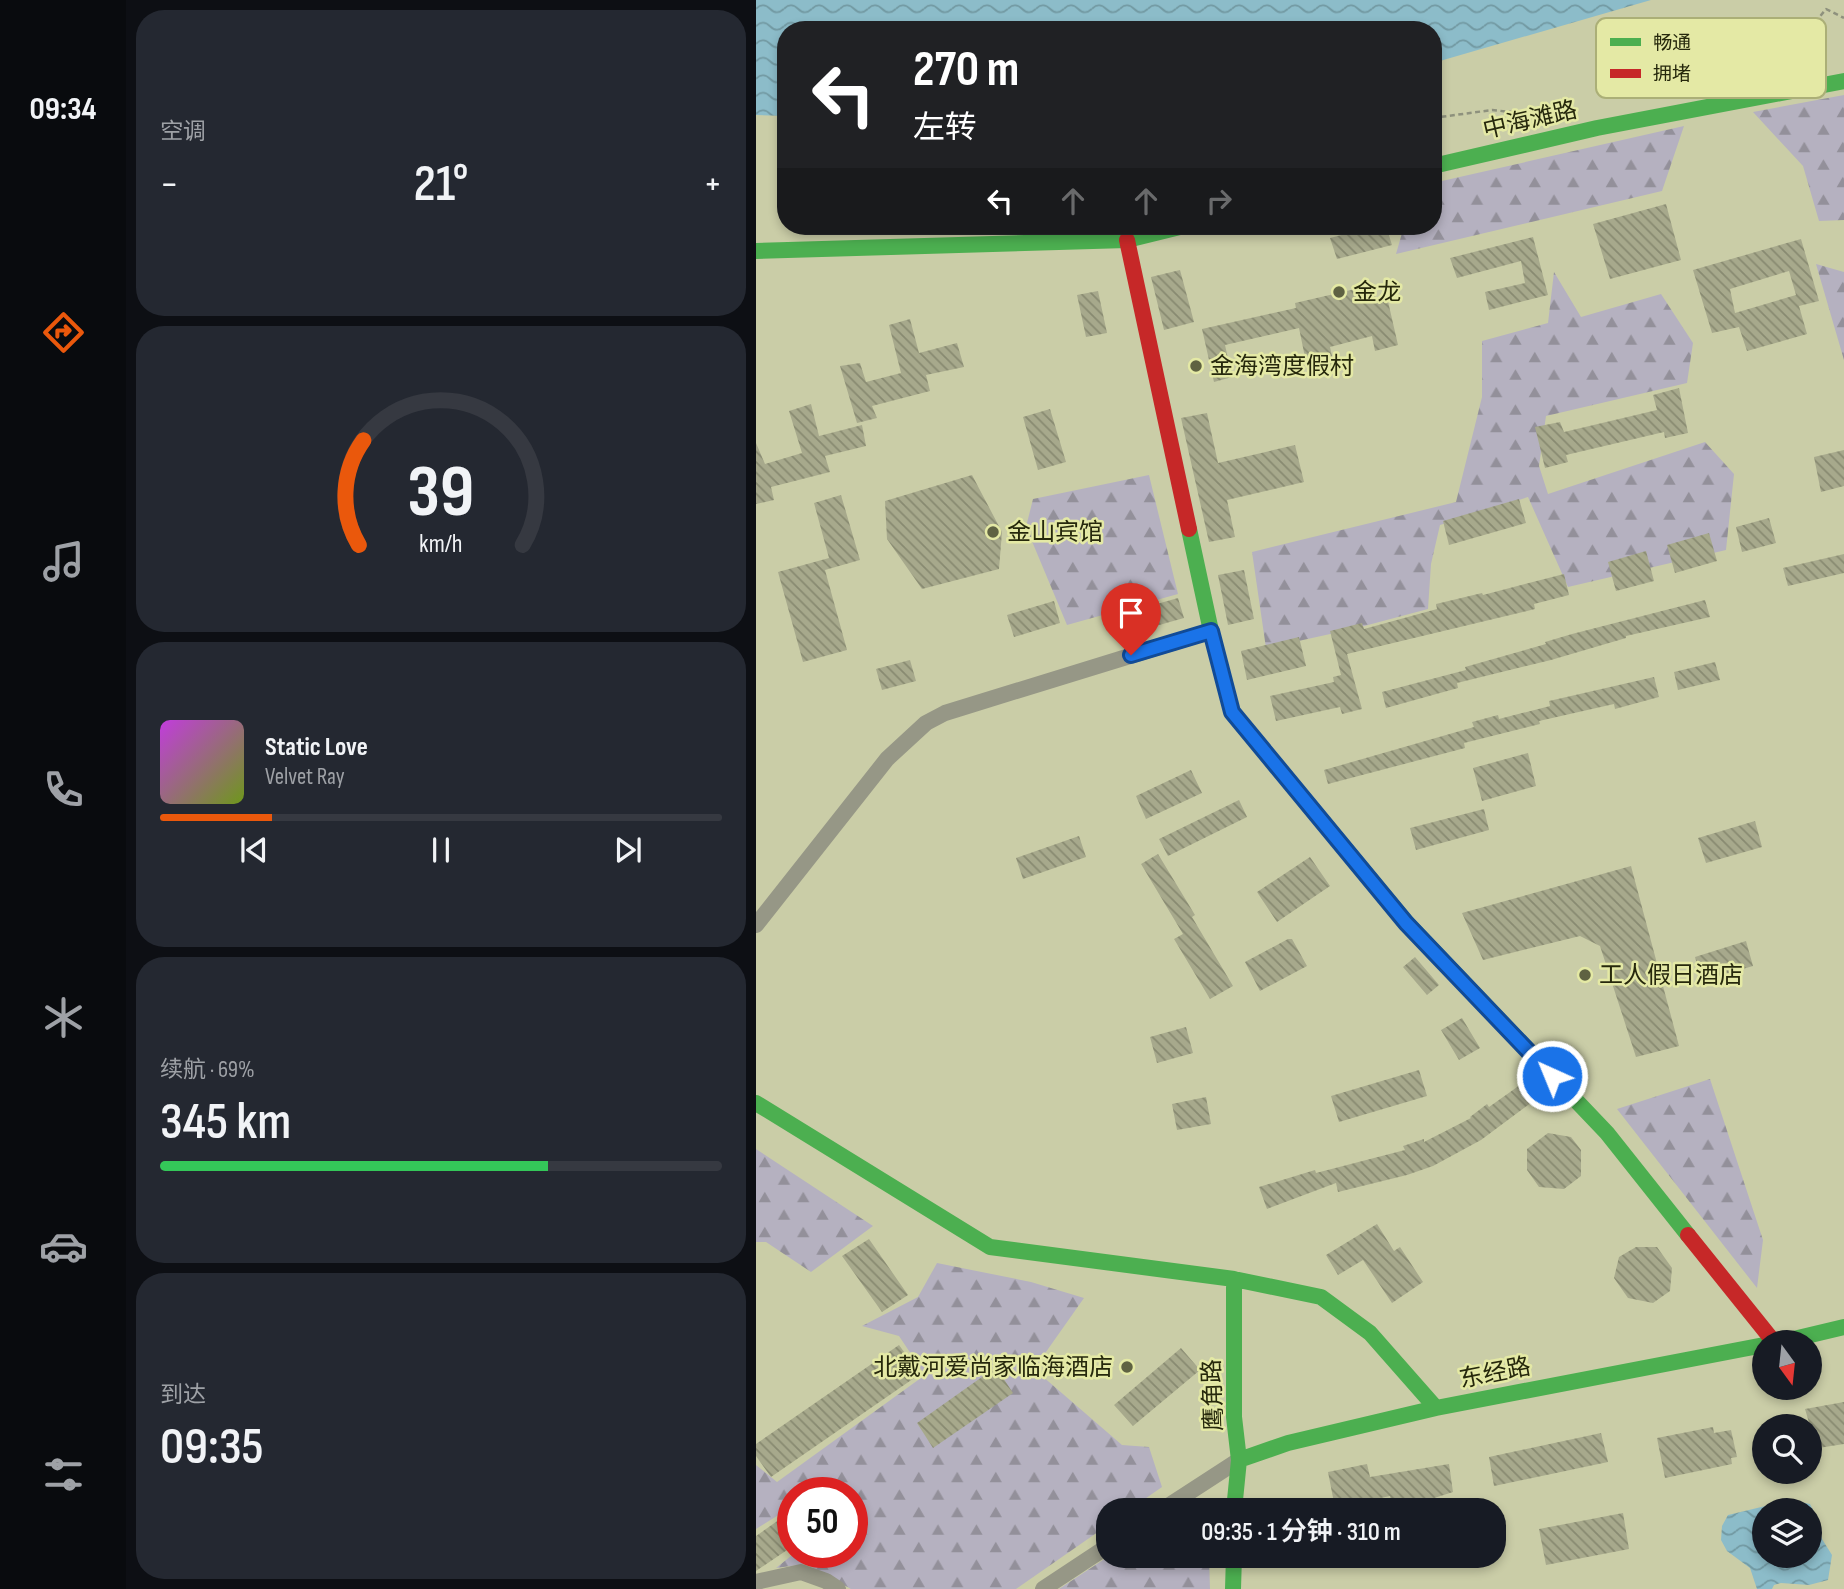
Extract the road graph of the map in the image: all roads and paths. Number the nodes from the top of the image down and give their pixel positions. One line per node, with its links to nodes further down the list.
1 (1819, 18): 2 (path)
2 (1844, 18)
3 (1844, 81): 4 (main road, 中海滩路)
4 (1826, 84)
5 (1755, 98): 8 (main road, 中海滩路)
6 (1442, 117): 7 (path)
7 (1570, 118)
8 (1442, 164)
9 (1147, 235): 10 (main road)
10 (1127, 240): 11 (main road); 12 (main road)
11 (756, 251)
12 (1211, 631): 13 (street); 17 (main road)
13 (756, 925)
14 (756, 1103): 15 (main road)
15 (1234, 1279): 20 (main road); 21 (main road, 鹰角路)
16 (1844, 1326): 18 (main road)
17 (1764, 1330)
18 (1822, 1332)
19 (1752, 1347): 20 (main road, 东经路)
20 (1436, 1408): 21 (main road, 东经路)
21 (1239, 1460): 22 (street); 23 (main road, 鹰角路)
22 (1180, 1498)
23 (1235, 1498)
24 (1096, 1554): 28 (street)
25 (1234, 1568): 29 (main road)
26 (756, 1583): 27 (street)
27 (838, 1589)
28 (1043, 1589)
29 (1233, 1589)

